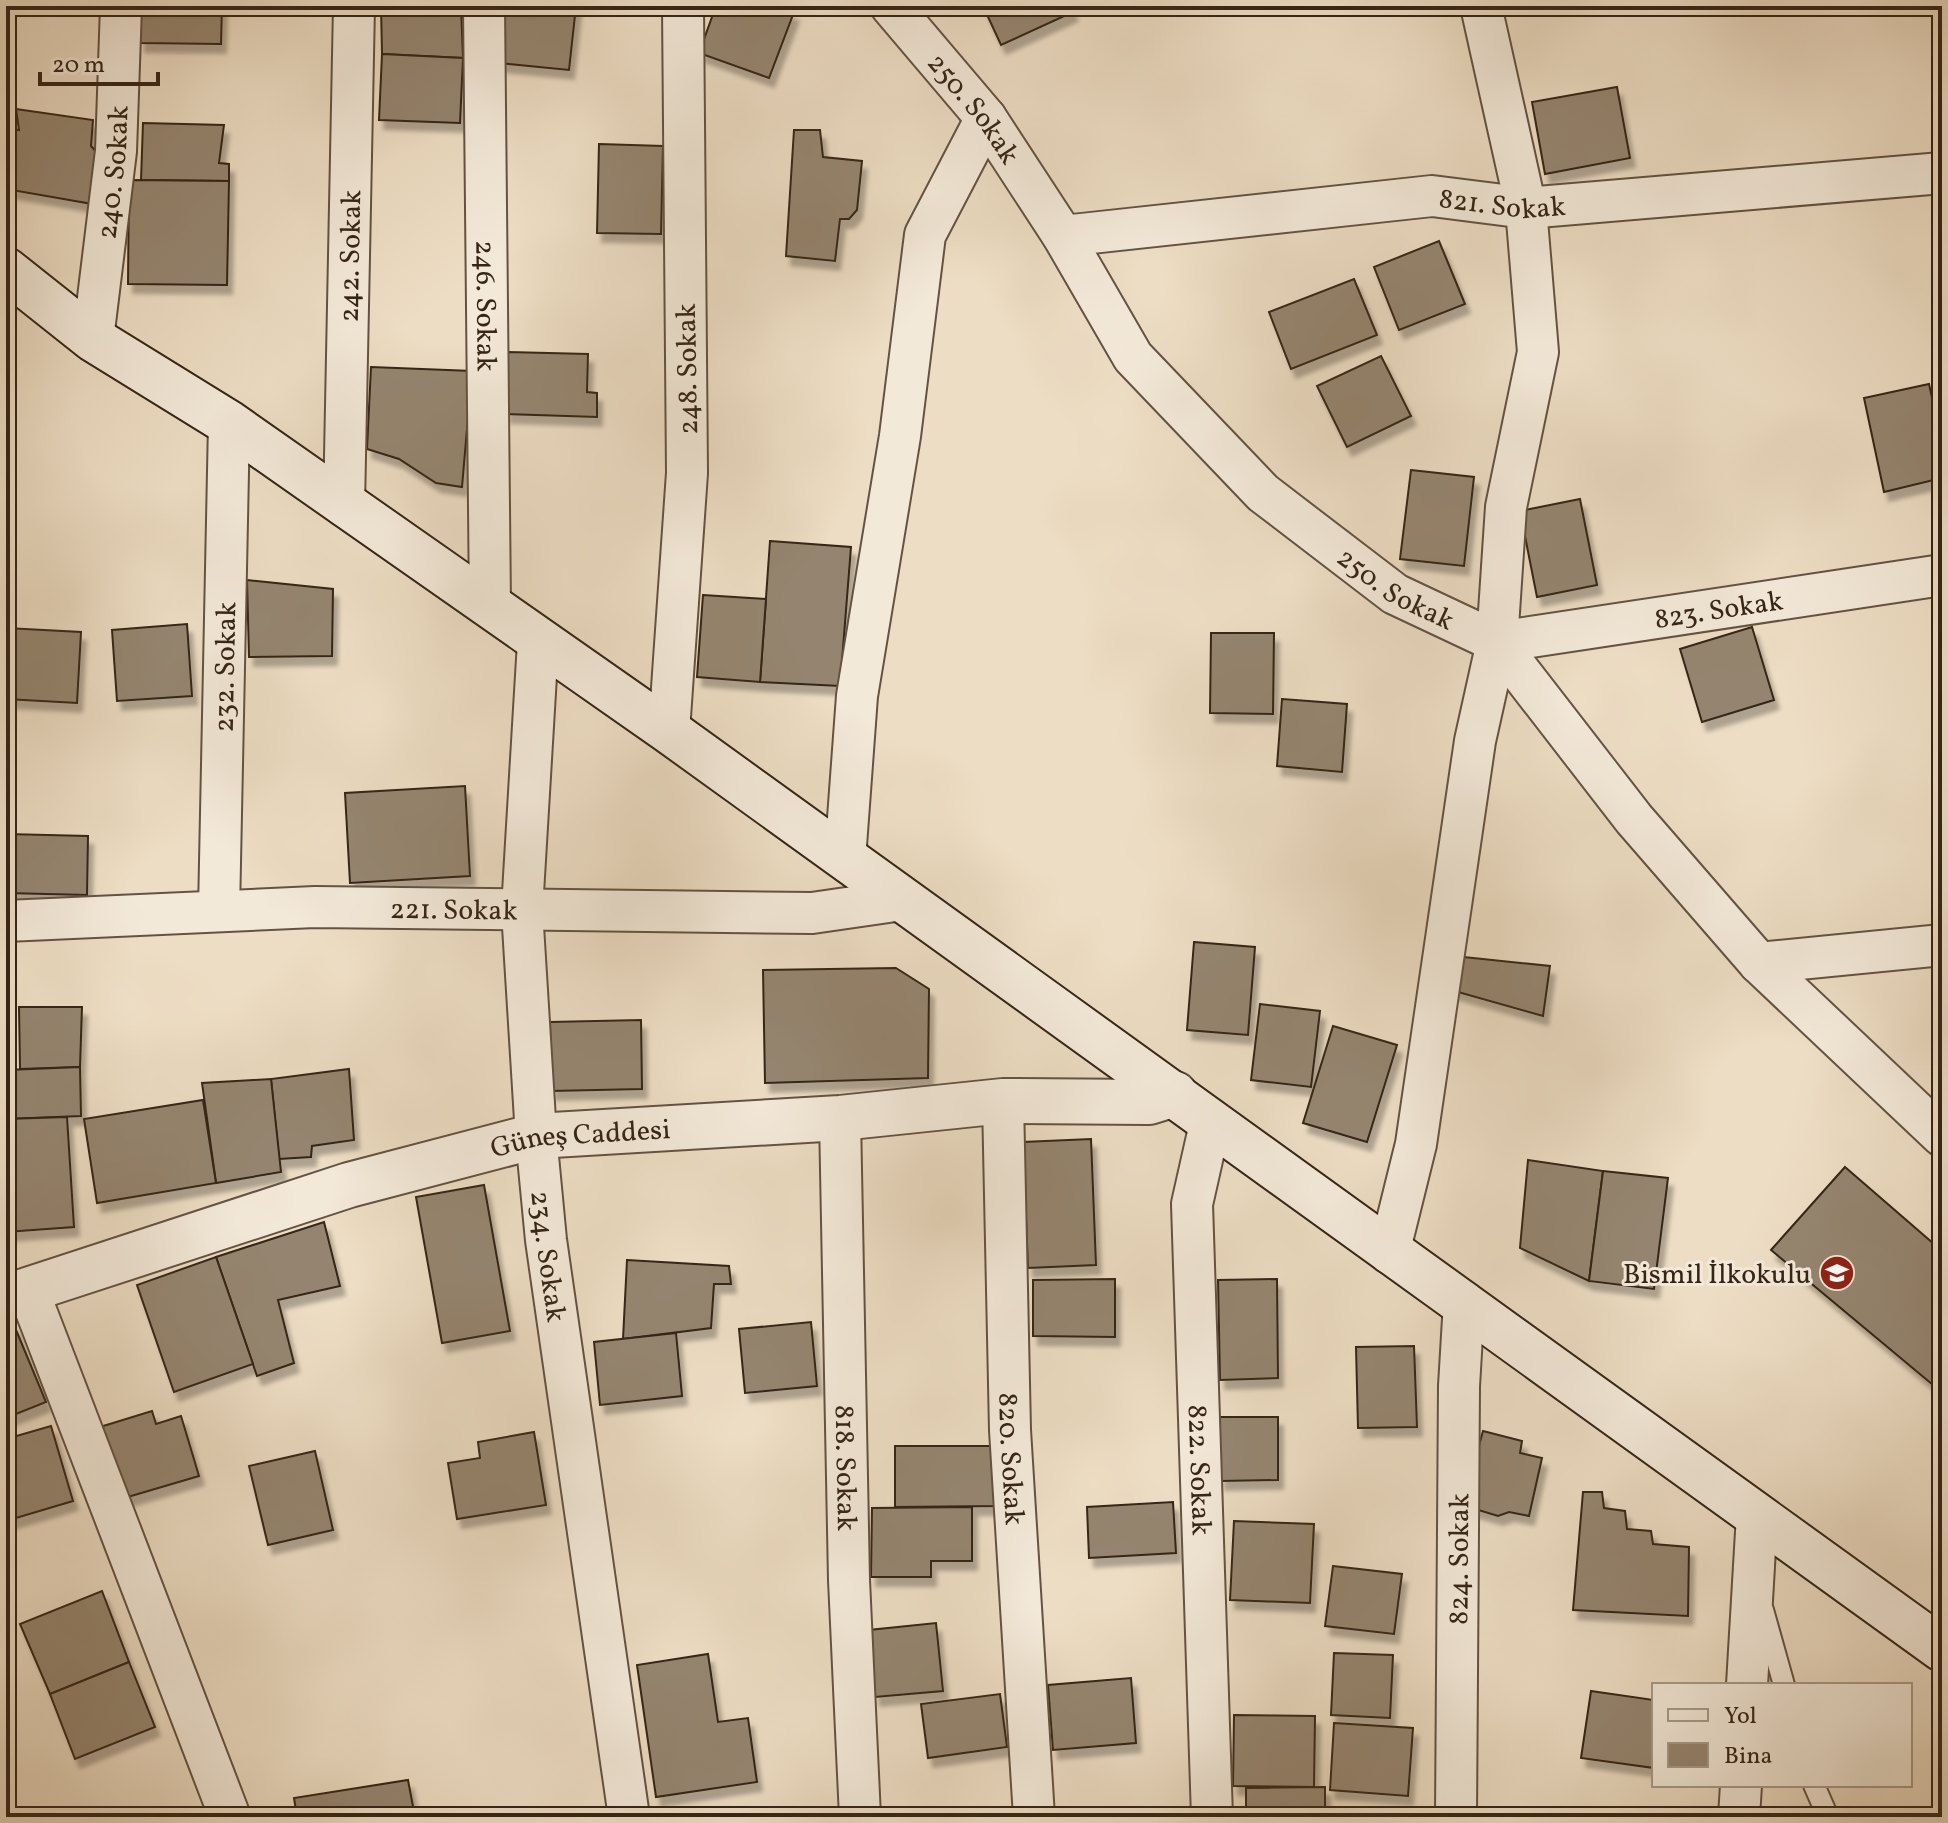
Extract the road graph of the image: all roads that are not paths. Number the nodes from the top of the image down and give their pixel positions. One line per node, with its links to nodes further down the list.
1 (121, 6): 12 (street, 240. Sokak)
2 (354, 6): 14 (street, 242. Sokak)
3 (484, 6): 16 (street, 246. Sokak)
4 (683, 6): 19 (street, 248. Sokak)
5 (891, 6): 7 (street, 250. Sokak)
6 (1481, 6): 9 (street)
7 (986, 118): 10 (street, 250. Sokak); 20 (street)
8 (1942, 173): 9 (street, 821. Sokak)
9 (1526, 208): 10 (street, 821. Sokak); 18 (street)
10 (1063, 236): 18 (street, 250. Sokak)
11 (6, 270): 12 (main road)
12 (93, 339): 13 (main road)
13 (229, 423): 14 (main road); 23 (street, 232. Sokak)
14 (344, 506): 16 (main road)
15 (1942, 575): 18 (street, 823. Sokak)
16 (490, 607): 17 (main road)
17 (538, 642): 19 (main road); 22 (street, 234. Sokak)
18 (1497, 642): 26 (street, 250. Sokak); 33 (street)
19 (669, 731): 20 (main road)
20 (845, 859): 21 (main road)
21 (902, 900): 22 (street, 221. Sokak); 27 (main road)
22 (522, 910): 23 (street, 221. Sokak); 31 (street, 234. Sokak)
23 (219, 911): 24 (street, 221. Sokak)
24 (6, 921)
25 (1942, 945): 26 (street)
26 (1759, 963): 32 (street, 250. Sokak)
27 (1175, 1094): 28 (main road, Güneş Caddesi); 30 (main road)
28 (1003, 1101): 29 (main road, Güneş Caddesi); 46 (street, 820. Sokak)
29 (840, 1118): 31 (main road, Güneş Caddesi); 45 (street, 818. Sokak)
30 (1210, 1124): 33 (main road); 47 (street, 822. Sokak)
31 (536, 1136): 34 (main road, Güneş Caddesi); 44 (street, 234. Sokak)
32 (1942, 1136)
33 (1389, 1253): 35 (main road)
34 (17, 1293): 43 (street)
35 (1464, 1302): 36 (main road); 48 (street, 824. Sokak)
36 (1757, 1515): 37 (street); 38 (main road)
37 (1753, 1576): 39 (street); 40 (lane)
38 (1942, 1649)
39 (1747, 1683)
40 (1783, 1683)
41 (1741, 1787): 49 (street)
42 (1815, 1787): 50 (lane)
43 (230, 1817)
44 (629, 1817)
45 (860, 1817)
46 (1034, 1817)
47 (1212, 1817)
48 (1456, 1817)
49 (1739, 1817)
50 (1828, 1817)

